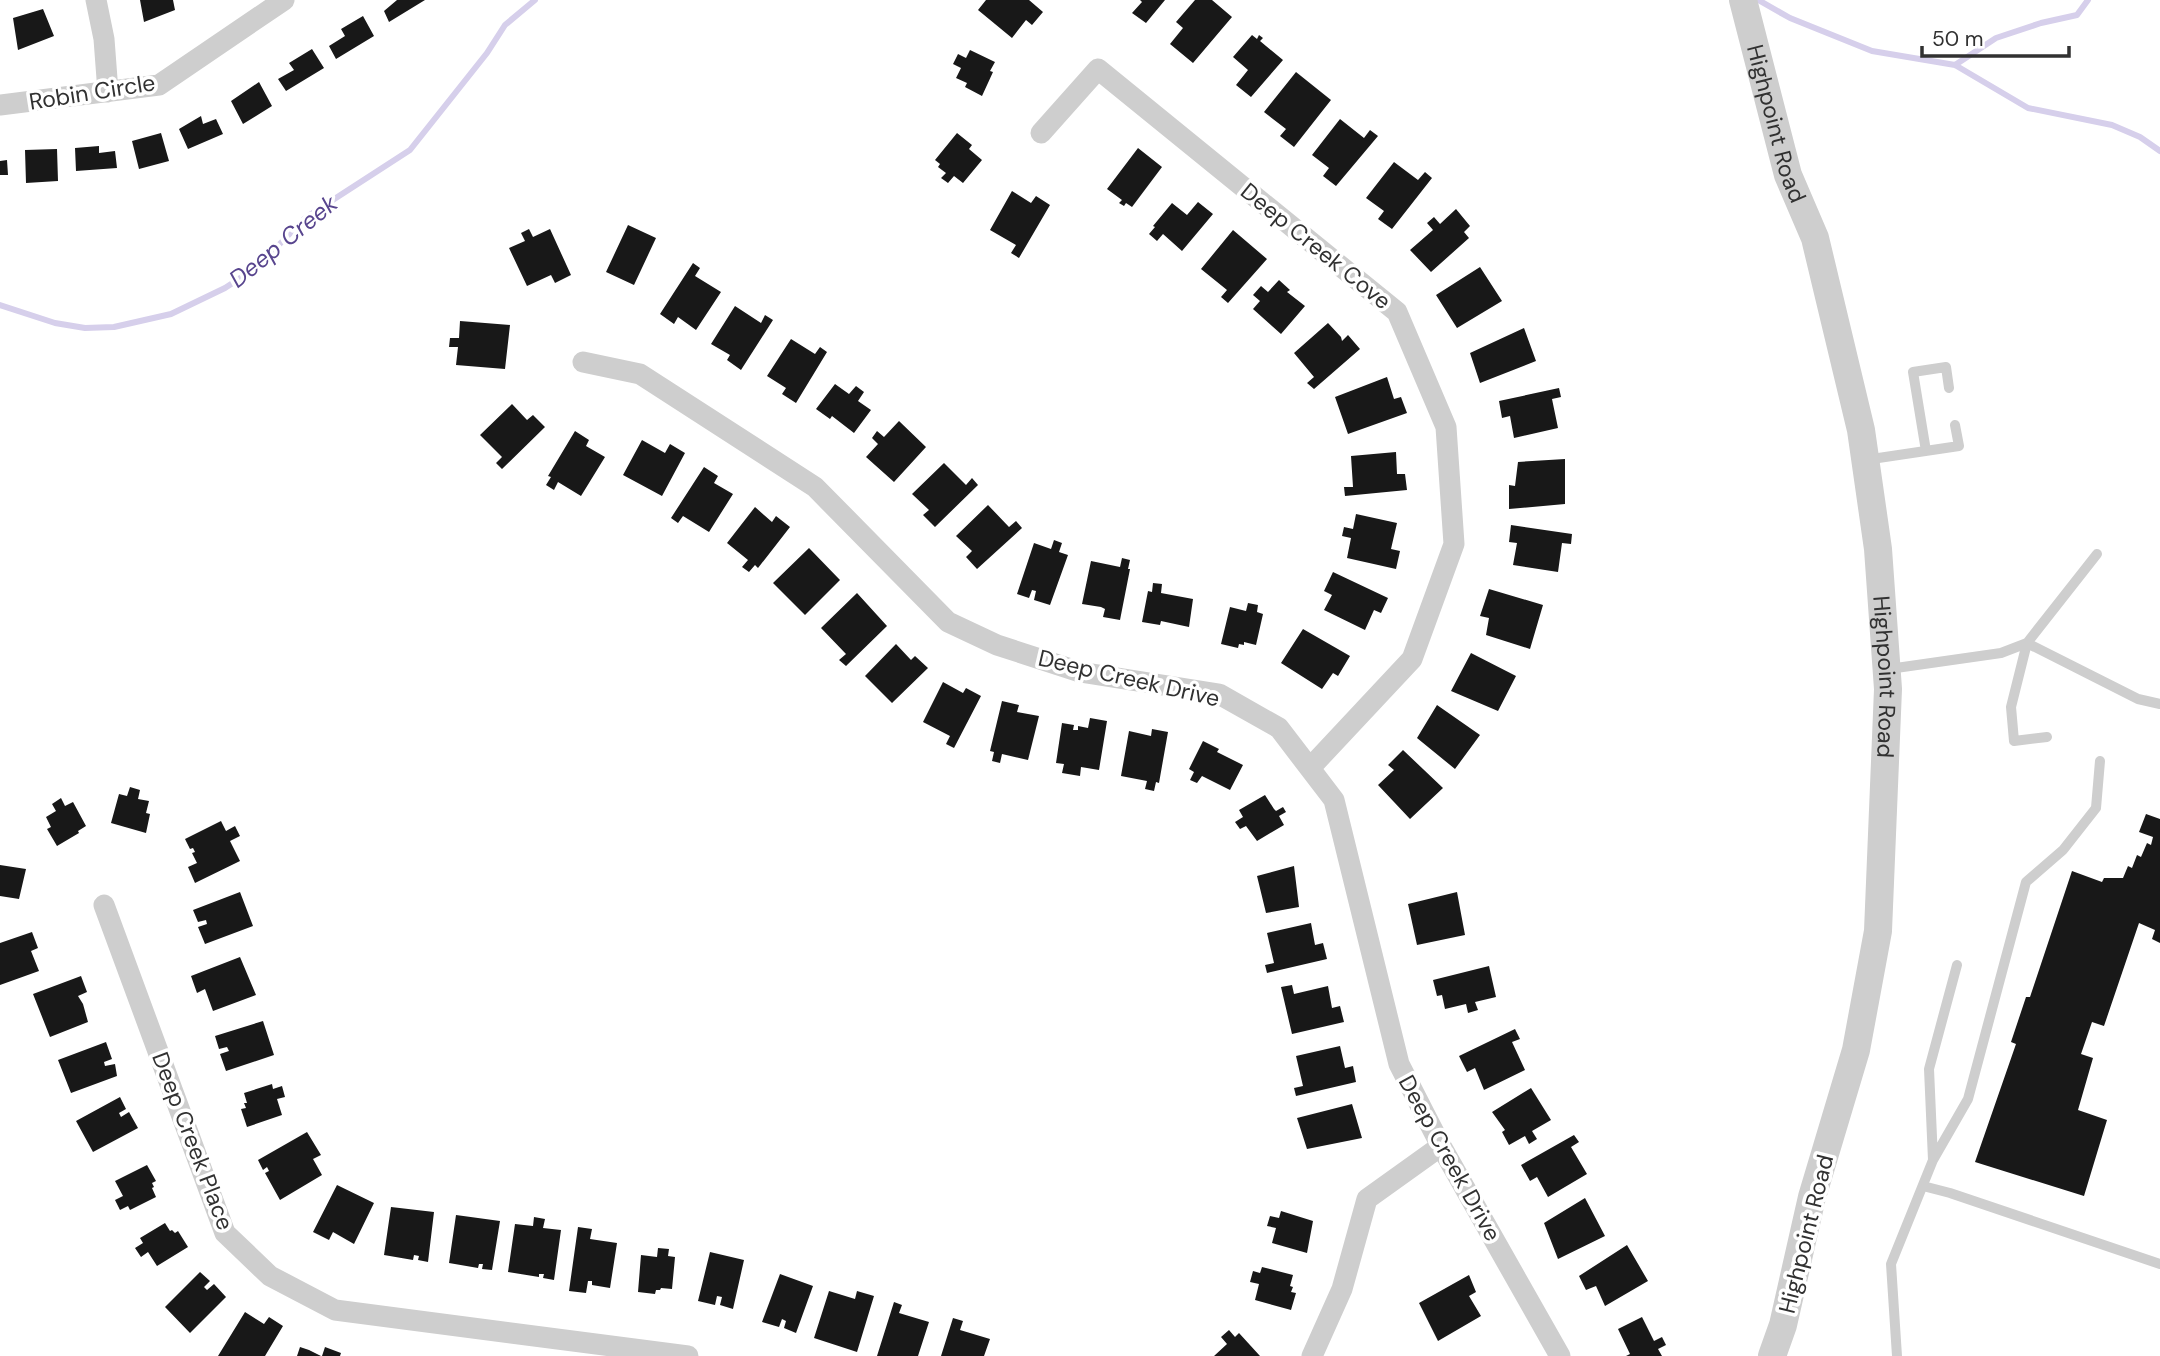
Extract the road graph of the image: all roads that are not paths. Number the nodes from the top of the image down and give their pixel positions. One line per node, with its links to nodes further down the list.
1 (96, 0): 4 (street)
2 (284, 0): 4 (street, Robin Circle)
3 (1743, 0): 11 (street, Highpoint Road)
4 (108, 92): 5 (street, Robin Circle)
5 (0, 105)
6 (1041, 133): 18 (street, Deep Creek Cove)
7 (583, 362): 18 (street, Deep Creek Drive)
8 (1949, 388): 10 (lane)
9 (1955, 425): 10 (lane)
10 (1926, 451): 11 (lane)
11 (1866, 460): 14 (street, Highpoint Road)
12 (2097, 554): 13 (lane)
13 (2027, 643): 14 (lane); 15 (lane); 16 (lane)
14 (1886, 669): 28 (street, Highpoint Road)
15 (2160, 704)
16 (2047, 737)
17 (2100, 761): 22 (lane)
18 (1310, 768): 21 (street, Deep Creek Drive)
19 (104, 905): 25 (street, Deep Creek Place)
20 (1957, 965): 22 (lane)
21 (1441, 1146): 26 (street); 27 (street, Deep Creek Drive)
22 (1933, 1160): 23 (lane)
23 (1923, 1186): 24 (lane); 29 (lane)
24 (2160, 1264)
25 (688, 1356)
26 (1312, 1356)
27 (1560, 1356)
28 (1772, 1356)
29 (1897, 1356)

